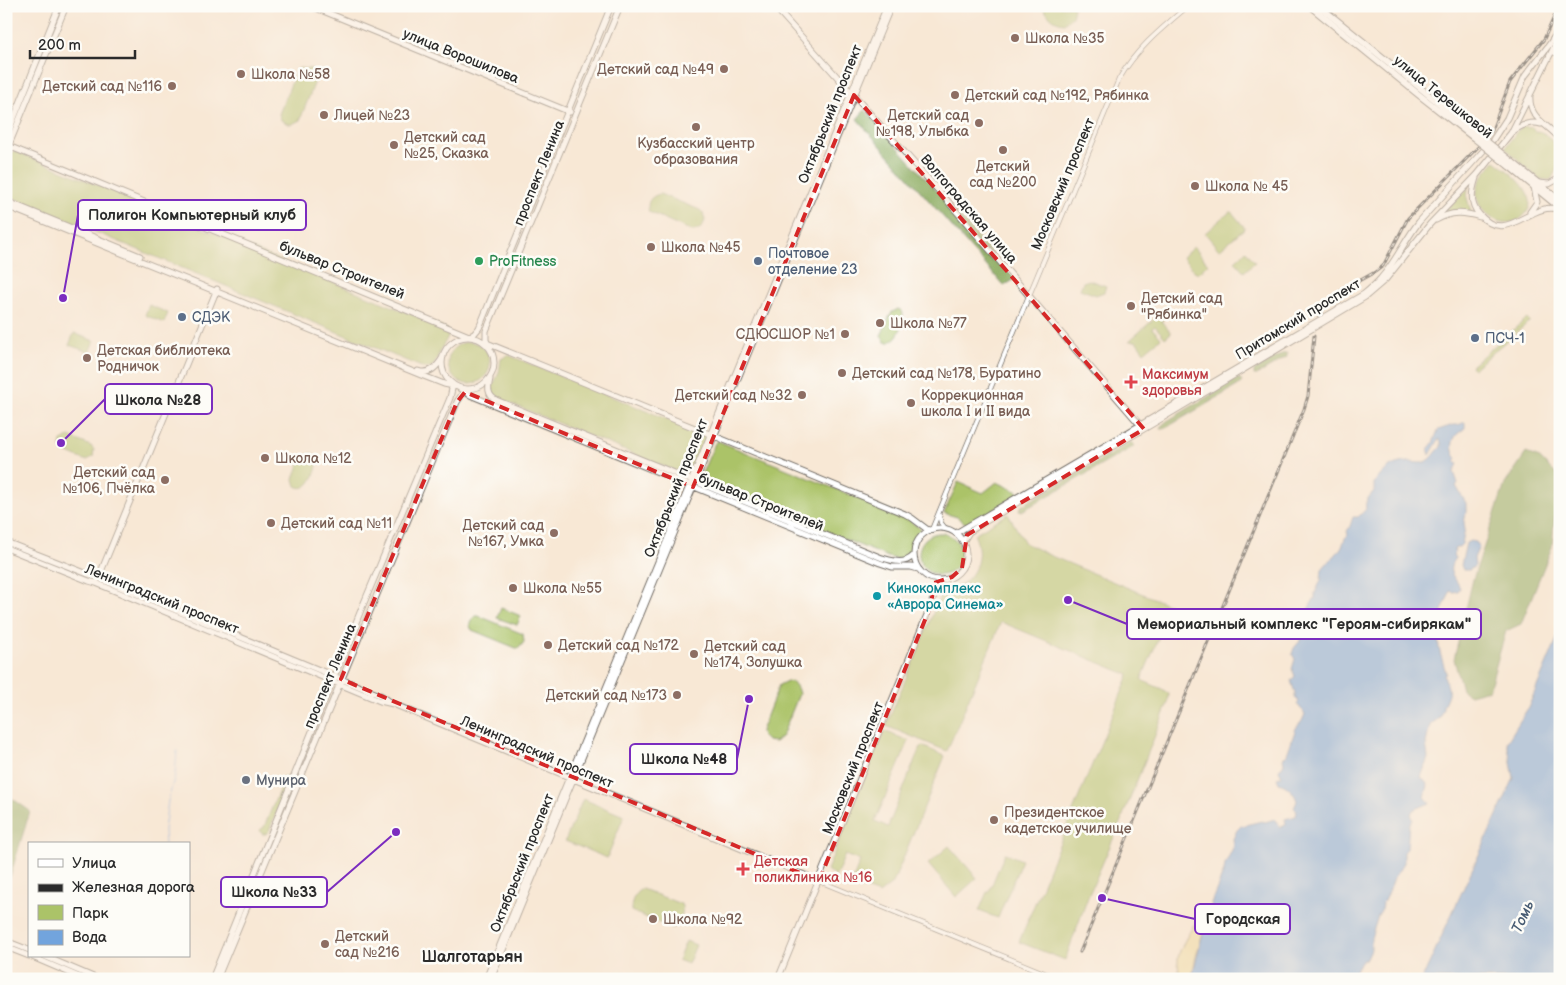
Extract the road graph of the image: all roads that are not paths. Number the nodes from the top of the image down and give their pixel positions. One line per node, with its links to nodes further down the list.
1 (59, 6): 25 (main road)
2 (66, 6): 27 (main road)
3 (311, 6): 20 (main road, улица Ворошилова)
4 (611, 6): 20 (main road, проспект Ленина)
5 (620, 6): 21 (main road, проспект Ленина)
6 (774, 6): 19 (main road, Волгоградская улица)
7 (887, 6): 19 (main road, Октябрьский проспект)
8 (891, 6): 19 (main road, Октябрьский проспект)
9 (1188, 6): 44 (street, Московский проспект)
10 (1310, 6): 24 (main road, улица Терешковой)
11 (1319, 6): 24 (main road, улица Терешковой)
12 (1560, 28): 16 (main road, Притомский проспект)
13 (1560, 35): 14 (main road, Притомский проспект)
14 (1552, 52): 15 (street); 17 (main road, Притомский проспект)
15 (1560, 55)
16 (1525, 76): 17 (main road); 41 (main road, Притомский проспект)
17 (1534, 84): 18 (main road, Притомский проспект)
18 (1531, 91): 22 (main road); 23 (main road, Притомский проспект)
19 (852, 93): 44 (main road, Волгоградская улица); 53 (main road, Октябрьский проспект)
20 (568, 111): 21 (main road, улица Ворошилова); 45 (main road, проспект Ленина)
21 (575, 114): 46 (main road, проспект Ленина)
22 (1544, 125): 23 (main road); 26 (main road)
23 (1511, 133): 29 (main road, Притомский проспект)
24 (1474, 135): 32 (main road, улица Терешковой, bridge)
25 (6, 138)
26 (1560, 139)
27 (8, 145): 28 (main road); 45 (main road, бульвар Строителей)
28 (6, 152)
29 (1478, 175): 38 (main road); 40 (main road, Притомский проспект)
30 (1560, 178): 32 (main road)
31 (1560, 183): 33 (main road)
32 (1536, 185): 35 (main road, улица Терешковой); 37 (main road, улица Терешковой); 39 (main road)
33 (1560, 190)
34 (6, 201): 43 (main road, бульвар Строителей)
35 (1560, 201)
36 (6, 206): 43 (main road, бульвар Строителей)
37 (1560, 209): 39 (main road)
38 (1481, 217): 39 (main road); 40 (main road)
39 (1522, 219)
40 (1430, 224): 42 (main road, Притомский проспект)
41 (1409, 235): 42 (main road); 52 (main road, Притомский проспект)
42 (1415, 242): 52 (main road, Притомский проспект)
43 (217, 290): 47 (main road, бульвар Строителей); 49 (main road, бульвар Строителей); 65 (main road)
44 (1030, 295): 52 (main road, Волгоградская улица); 55 (street, Московский проспект)
45 (470, 337): 46 (main road); 47 (main road)
46 (486, 344): 48 (main road); 53 (main road)
47 (443, 357): 49 (main road)
48 (490, 379): 50 (main road); 54 (main road, бульвар Строителей)
49 (456, 387): 50 (main road); 51 (main road, бульвар Строителей); 68 (main road, проспект Ленина)
50 (471, 389): 51 (main road)
51 (465, 392): 54 (main road, бульвар Строителей); 69 (main road, проспект Ленина)
52 (1142, 427): 58 (main road, Притомский проспект); 60 (main road, Притомский проспект)
53 (713, 434): 54 (main road, Октябрьский проспект); 57 (main road)
54 (692, 484): 62 (main road, бульвар Строителей); 63 (main road, бульвар Строителей); 70 (main road, Октябрьский проспект)
55 (939, 515): 56 (street); 57 (street, Московский проспект)
56 (945, 528): 57 (main road); 58 (main road)
57 (930, 529): 62 (main road)
58 (956, 533): 60 (main road)
59 (6, 542): 65 (main road, Ленинградский проспект)
60 (963, 542): 66 (main road)
61 (6, 548): 65 (main road, Ленинградский проспект)
62 (913, 556): 63 (main road)
63 (918, 569): 64 (main road)
64 (930, 578): 66 (main road); 67 (main road)
65 (97, 580): 68 (main road, Ленинградский проспект)
66 (943, 580): 67 (main road, Московский проспект)
67 (935, 592): 71 (main road, Московский проспект)
68 (334, 678): 69 (main road, Ленинградский проспект); 80 (main road, проспект Ленина)
69 (340, 681): 70 (main road, Ленинградский проспект); 81 (main road, проспект Ленина)
70 (571, 779): 71 (main road, Ленинградский проспект); 82 (main road, Октябрьский проспект); 83 (main road, Октябрьский проспект)
71 (819, 881): 84 (main road, Московский проспект); 85 (street, Ленинградский проспект)
72 (6, 941): 74 (main road)
73 (6, 947): 75 (main road)
74 (28, 950)
75 (28, 956)
76 (34, 958): 78 (main road)
77 (49, 958): 79 (main road)
78 (84, 979)
79 (98, 979)
80 (212, 979)
81 (217, 979)
82 (486, 979)
83 (491, 979)
84 (778, 979)
85 (1059, 979)

